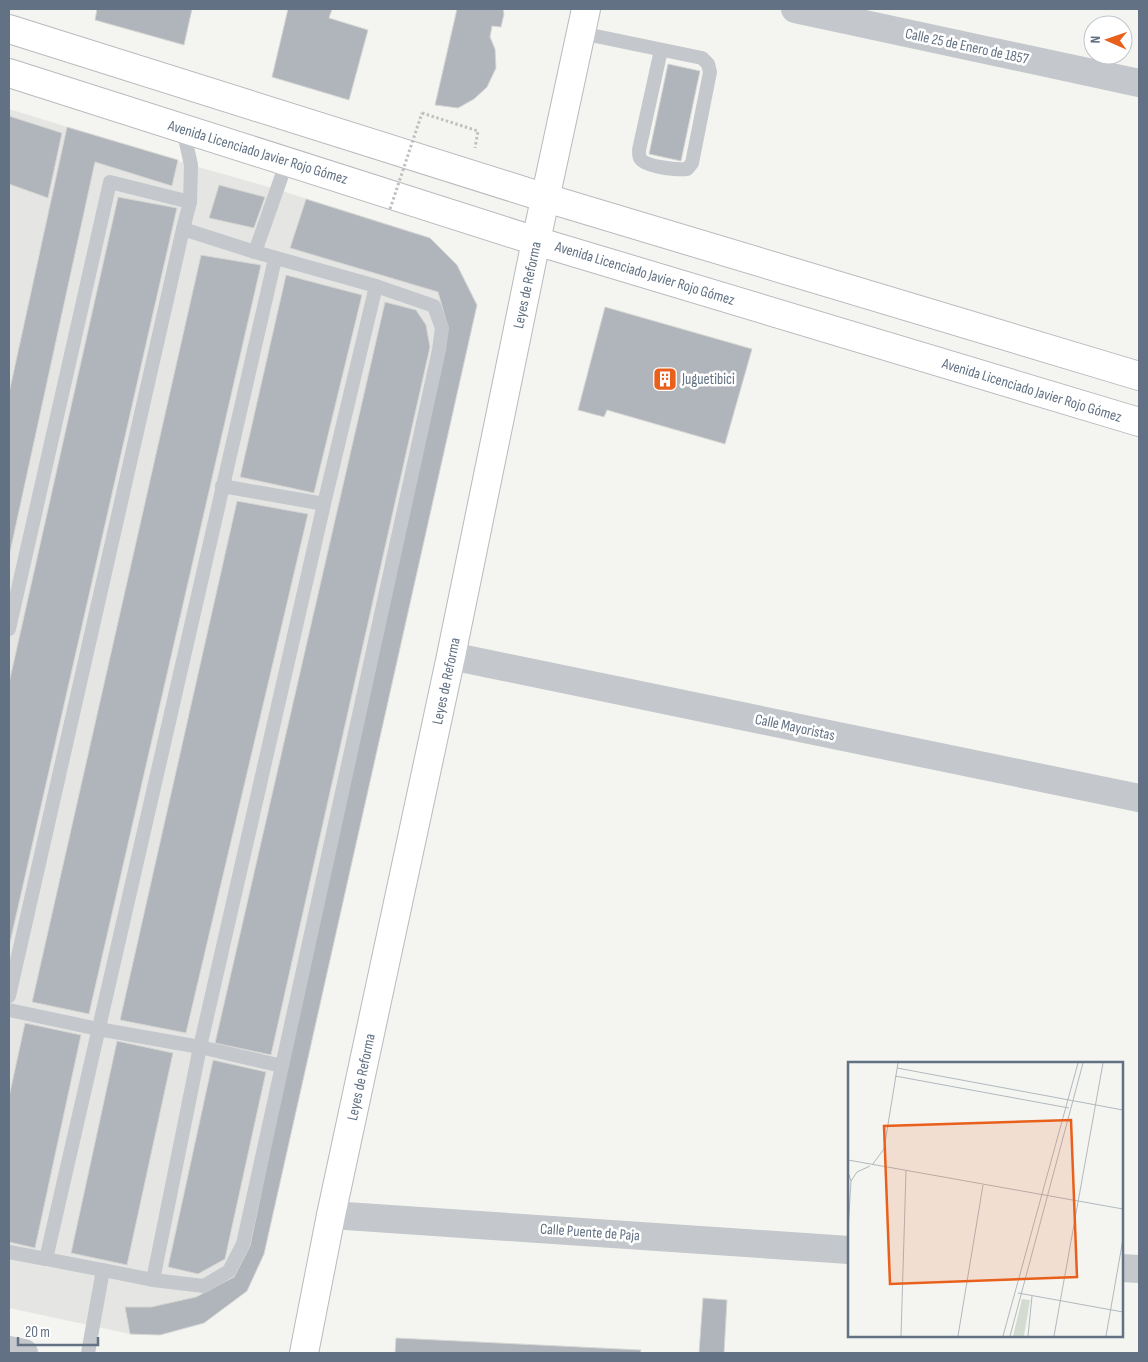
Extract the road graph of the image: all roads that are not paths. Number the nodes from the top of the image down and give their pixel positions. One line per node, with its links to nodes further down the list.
1 (795, 9): 6 (street, Calle 25 de Enero de 1857)
2 (583, 21): 4 (lane); 9 (main road, Leyes de Reforma)
3 (9, 29): 9 (main road)
4 (661, 50): 4 (lane)
5 (9, 74): 7 (main road, Avenida Licenciado Javier Rojo Gómez)
6 (1139, 83)
7 (183, 129): 8 (main road, Avenida Licenciado Javier Rojo Gómez); 10 (lane)
8 (287, 161): 12 (main road, Avenida Licenciado Javier Rojo Gómez); 13 (lane)
9 (546, 198): 12 (main road, Leyes de Reforma); 16 (main road)
10 (190, 202): 11 (lane); 20 (lane)
11 (183, 229): 13 (lane); 23 (lane)
12 (536, 241): 17 (main road, Avenida Licenciado Javier Rojo Gómez); 21 (main road, Leyes de Reforma)
13 (255, 252): 14 (lane)
14 (275, 258): 15 (lane); 18 (lane)
15 (376, 286): 19 (lane); 27 (lane)
16 (1139, 376)
17 (1139, 422)
18 (222, 486): 19 (lane); 25 (lane)
19 (324, 504): 26 (lane)
20 (9, 629)
21 (451, 656): 22 (street, Calle Mayoristas); 28 (main road, Leyes de Reforma)
22 (1139, 798)
23 (9, 996)
24 (9, 1010): 25 (lane)
25 (98, 1029): 26 (lane); 31 (lane)
26 (200, 1047): 27 (lane); 35 (lane)
27 (282, 1066): 35 (lane)
28 (331, 1214): 29 (street, Calle Puente de Paja); 39 (main road, Leyes de Reforma)
29 (848, 1250)
30 (9, 1252): 31 (lane)
31 (46, 1258): 34 (lane)
32 (1123, 1268): 33 (street)
33 (1139, 1269)
34 (103, 1270): 35 (lane); 38 (lane)
35 (154, 1280)
36 (9, 1350): 37 (street)
37 (24, 1353)
38 (88, 1353)
39 (304, 1353)

